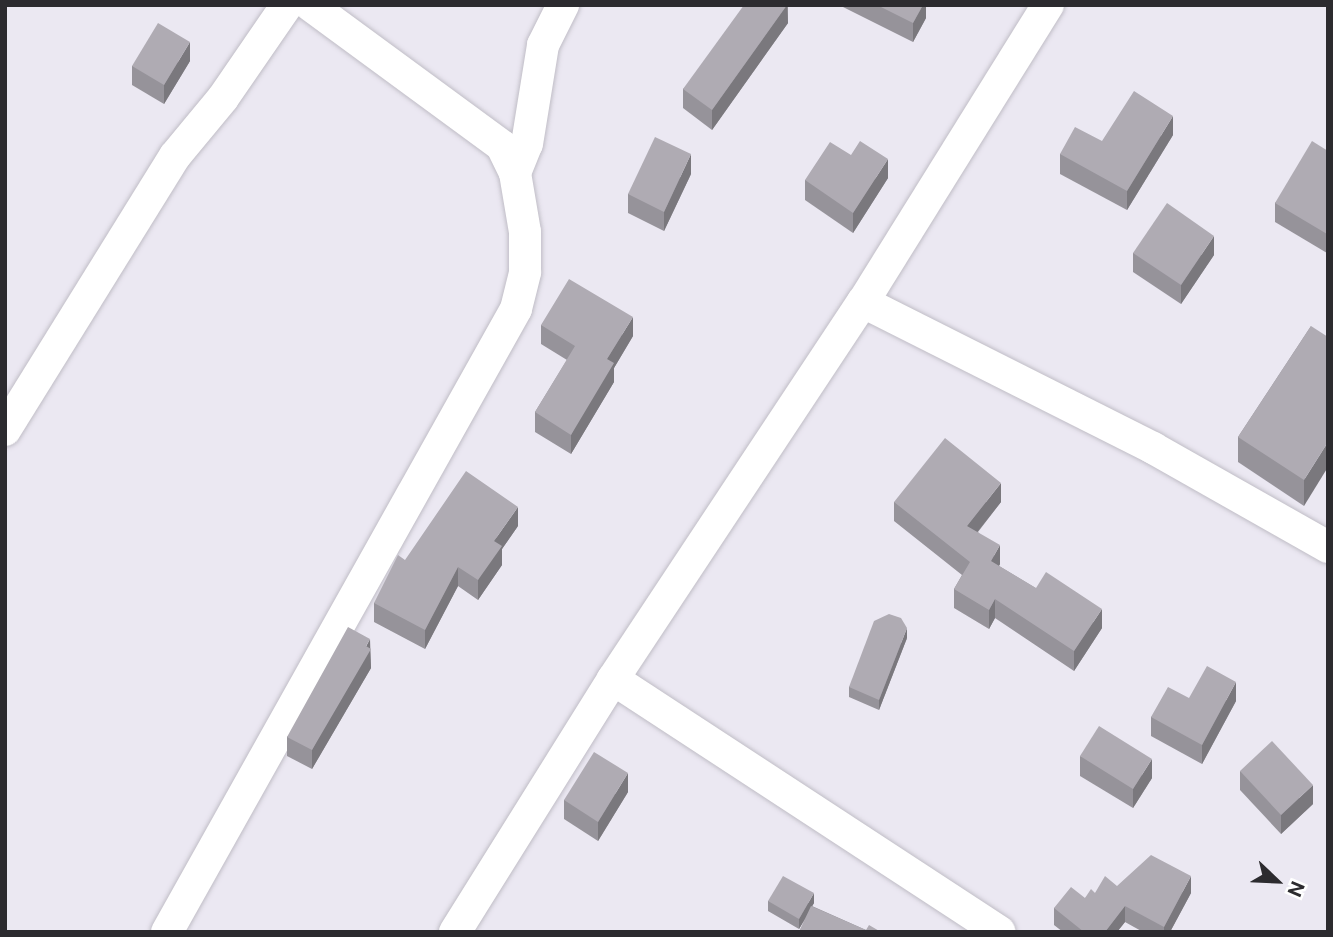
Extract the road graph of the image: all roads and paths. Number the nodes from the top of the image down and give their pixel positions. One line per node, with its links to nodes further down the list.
1 (287, 5): 7 (street)
2 (310, 5): 5 (street)
3 (563, 5): 5 (street)
4 (1048, 5): 6 (street)
5 (515, 173): 10 (street)
6 (863, 302): 8 (street); 9 (street)
7 (5, 430)
8 (1328, 547)
9 (613, 679): 11 (street); 12 (street)
10 (167, 932)
11 (455, 932)
12 (1000, 932)

